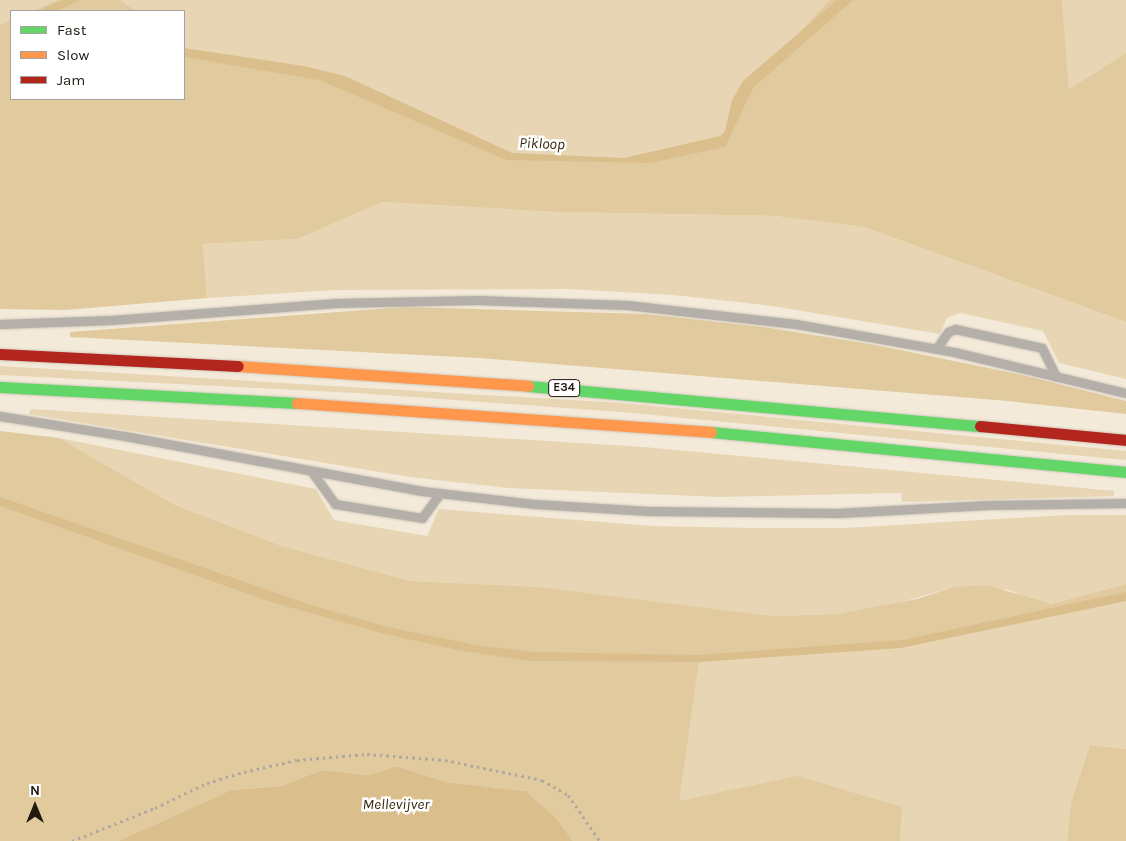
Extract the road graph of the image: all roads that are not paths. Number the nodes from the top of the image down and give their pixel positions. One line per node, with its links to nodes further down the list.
1 (0, 324): 2 (lane)
2 (936, 349): 4 (lane); 4 (lane)
3 (0, 354): 8 (highway, E34)
4 (1056, 377): 6 (lane)
5 (0, 387): 10 (highway)
6 (1126, 393)
7 (0, 416): 9 (lane)
8 (1126, 440)
9 (312, 472): 11 (lane); 11 (lane)
10 (1126, 472)
11 (440, 493): 12 (lane)
12 (1126, 503)

